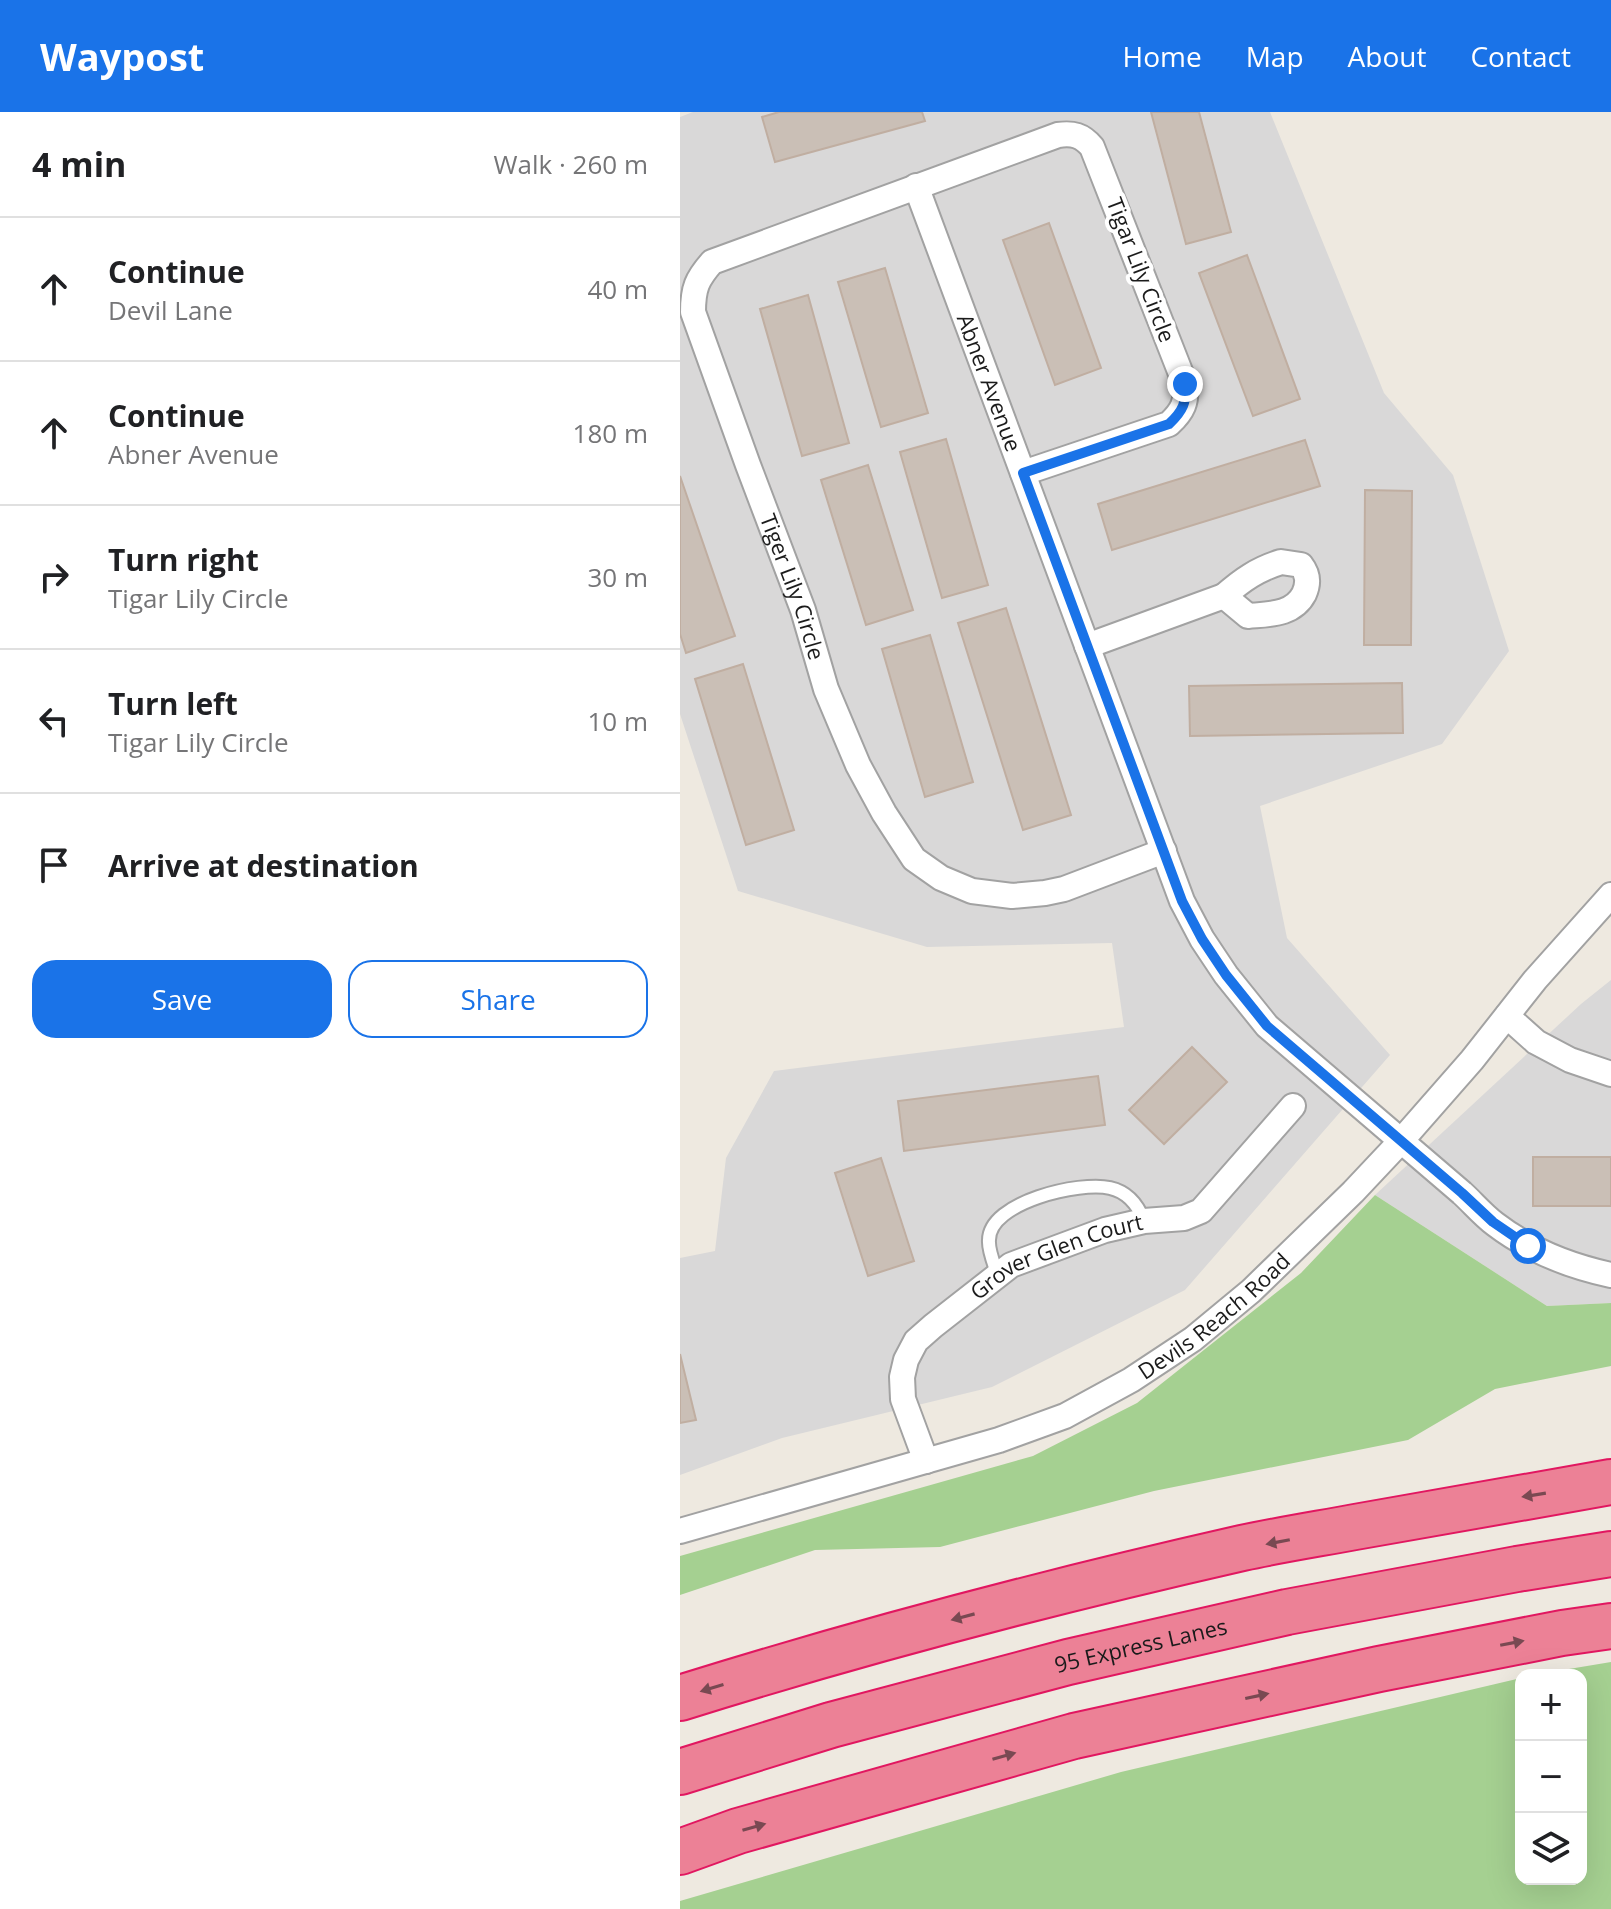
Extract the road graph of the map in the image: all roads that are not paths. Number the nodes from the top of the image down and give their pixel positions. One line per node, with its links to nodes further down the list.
1 (916, 186): 2 (street, Abner Avenue); 2 (street, Tigar Lily Circle); 5 (street, Tiger Lily Circle)
2 (1023, 473): 4 (street, Abner Avenue)
3 (1224, 596): 4 (street)
4 (1087, 646): 5 (street, Abner Avenue)
5 (1164, 851): 10 (street, Abner Avenue)
6 (1611, 895): 7 (street, Devils Reach Road)
7 (1507, 1016): 8 (street); 10 (street, Devils Reach Road)
8 (1611, 1074)
9 (1293, 1106): 11 (street, Grover Glen Court)
10 (1401, 1141): 12 (street, Abner Avenue); 14 (street, Devils Reach Road)
11 (1144, 1221): 13 (street, Grover Glen Court); 13 (lane)
12 (1611, 1275)
13 (998, 1276): 14 (street, Grover Glen Court)
14 (926, 1461): 16 (street, Devils Reach Road)
15 (1611, 1482): 19 (highway, one-way to 19)
16 (680, 1531)
17 (1611, 1554): 20 (highway, 95 Express Lanes)
18 (1611, 1626): 21 (highway, one-way to 18)
19 (680, 1698)
20 (680, 1772)
21 (680, 1852)

